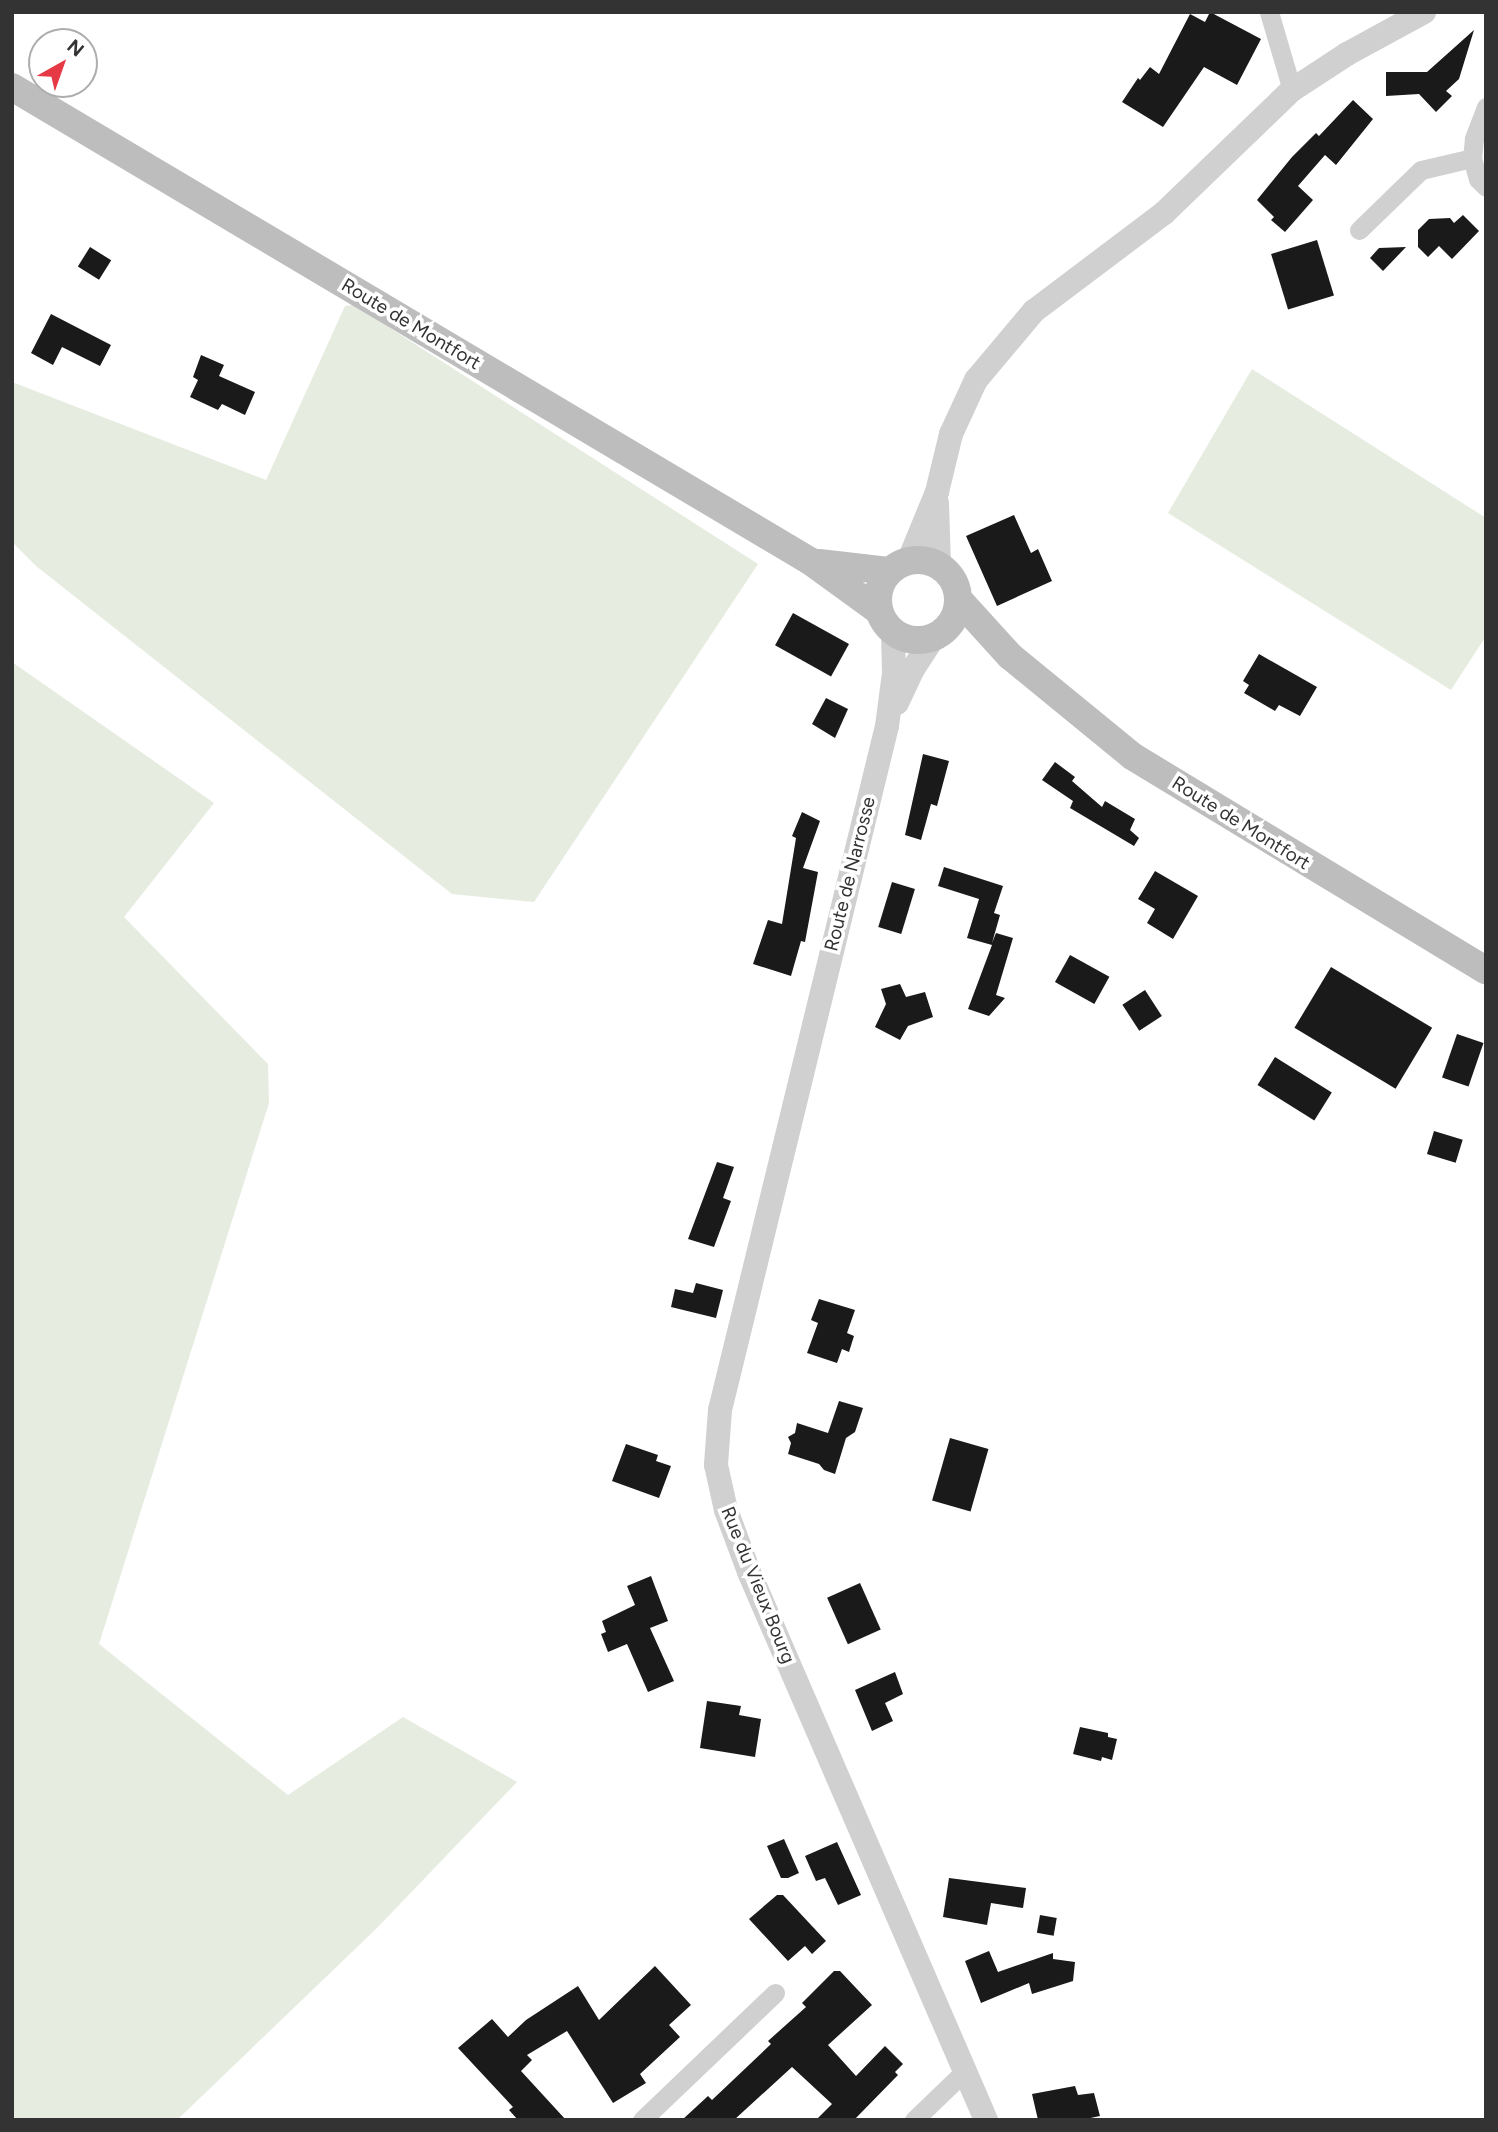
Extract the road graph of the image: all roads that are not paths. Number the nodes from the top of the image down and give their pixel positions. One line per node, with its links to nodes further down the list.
1 (1269, 12): 4 (street)
2 (1424, 12): 4 (street)
3 (12, 87): 10 (main road, Route de Montfort)
4 (1292, 90): 9 (street)
5 (1486, 107): 6 (street)
6 (1472, 158): 7 (street); 8 (street)
7 (1486, 187)
8 (1359, 230)
9 (937, 492): 11 (street); 12 (street)
10 (810, 561): 11 (main road, Route de Montfort); 14 (main road, Route de Montfort)
11 (899, 566): 12 (main road); 14 (main road)
12 (939, 566): 13 (main road)
13 (959, 600): 15 (main road); 16 (main road, Route de Montfort)
14 (886, 621): 15 (main road); 17 (street, Route de Narrosse)
15 (937, 636): 16 (main road, Route de Montfort); 17 (street, Route de Narrosse)
16 (1010, 656): 18 (main road, Route de Montfort)
17 (887, 726): 19 (street, Route de Narrosse)
18 (1486, 970)
19 (813, 1022): 21 (street, Rue du Vieux Bourg)
20 (775, 1993): 22 (street)
21 (965, 2071): 23 (street); 24 (street, Rue du Vieux Bourg)
22 (642, 2120)
23 (914, 2120)
24 (986, 2120)

